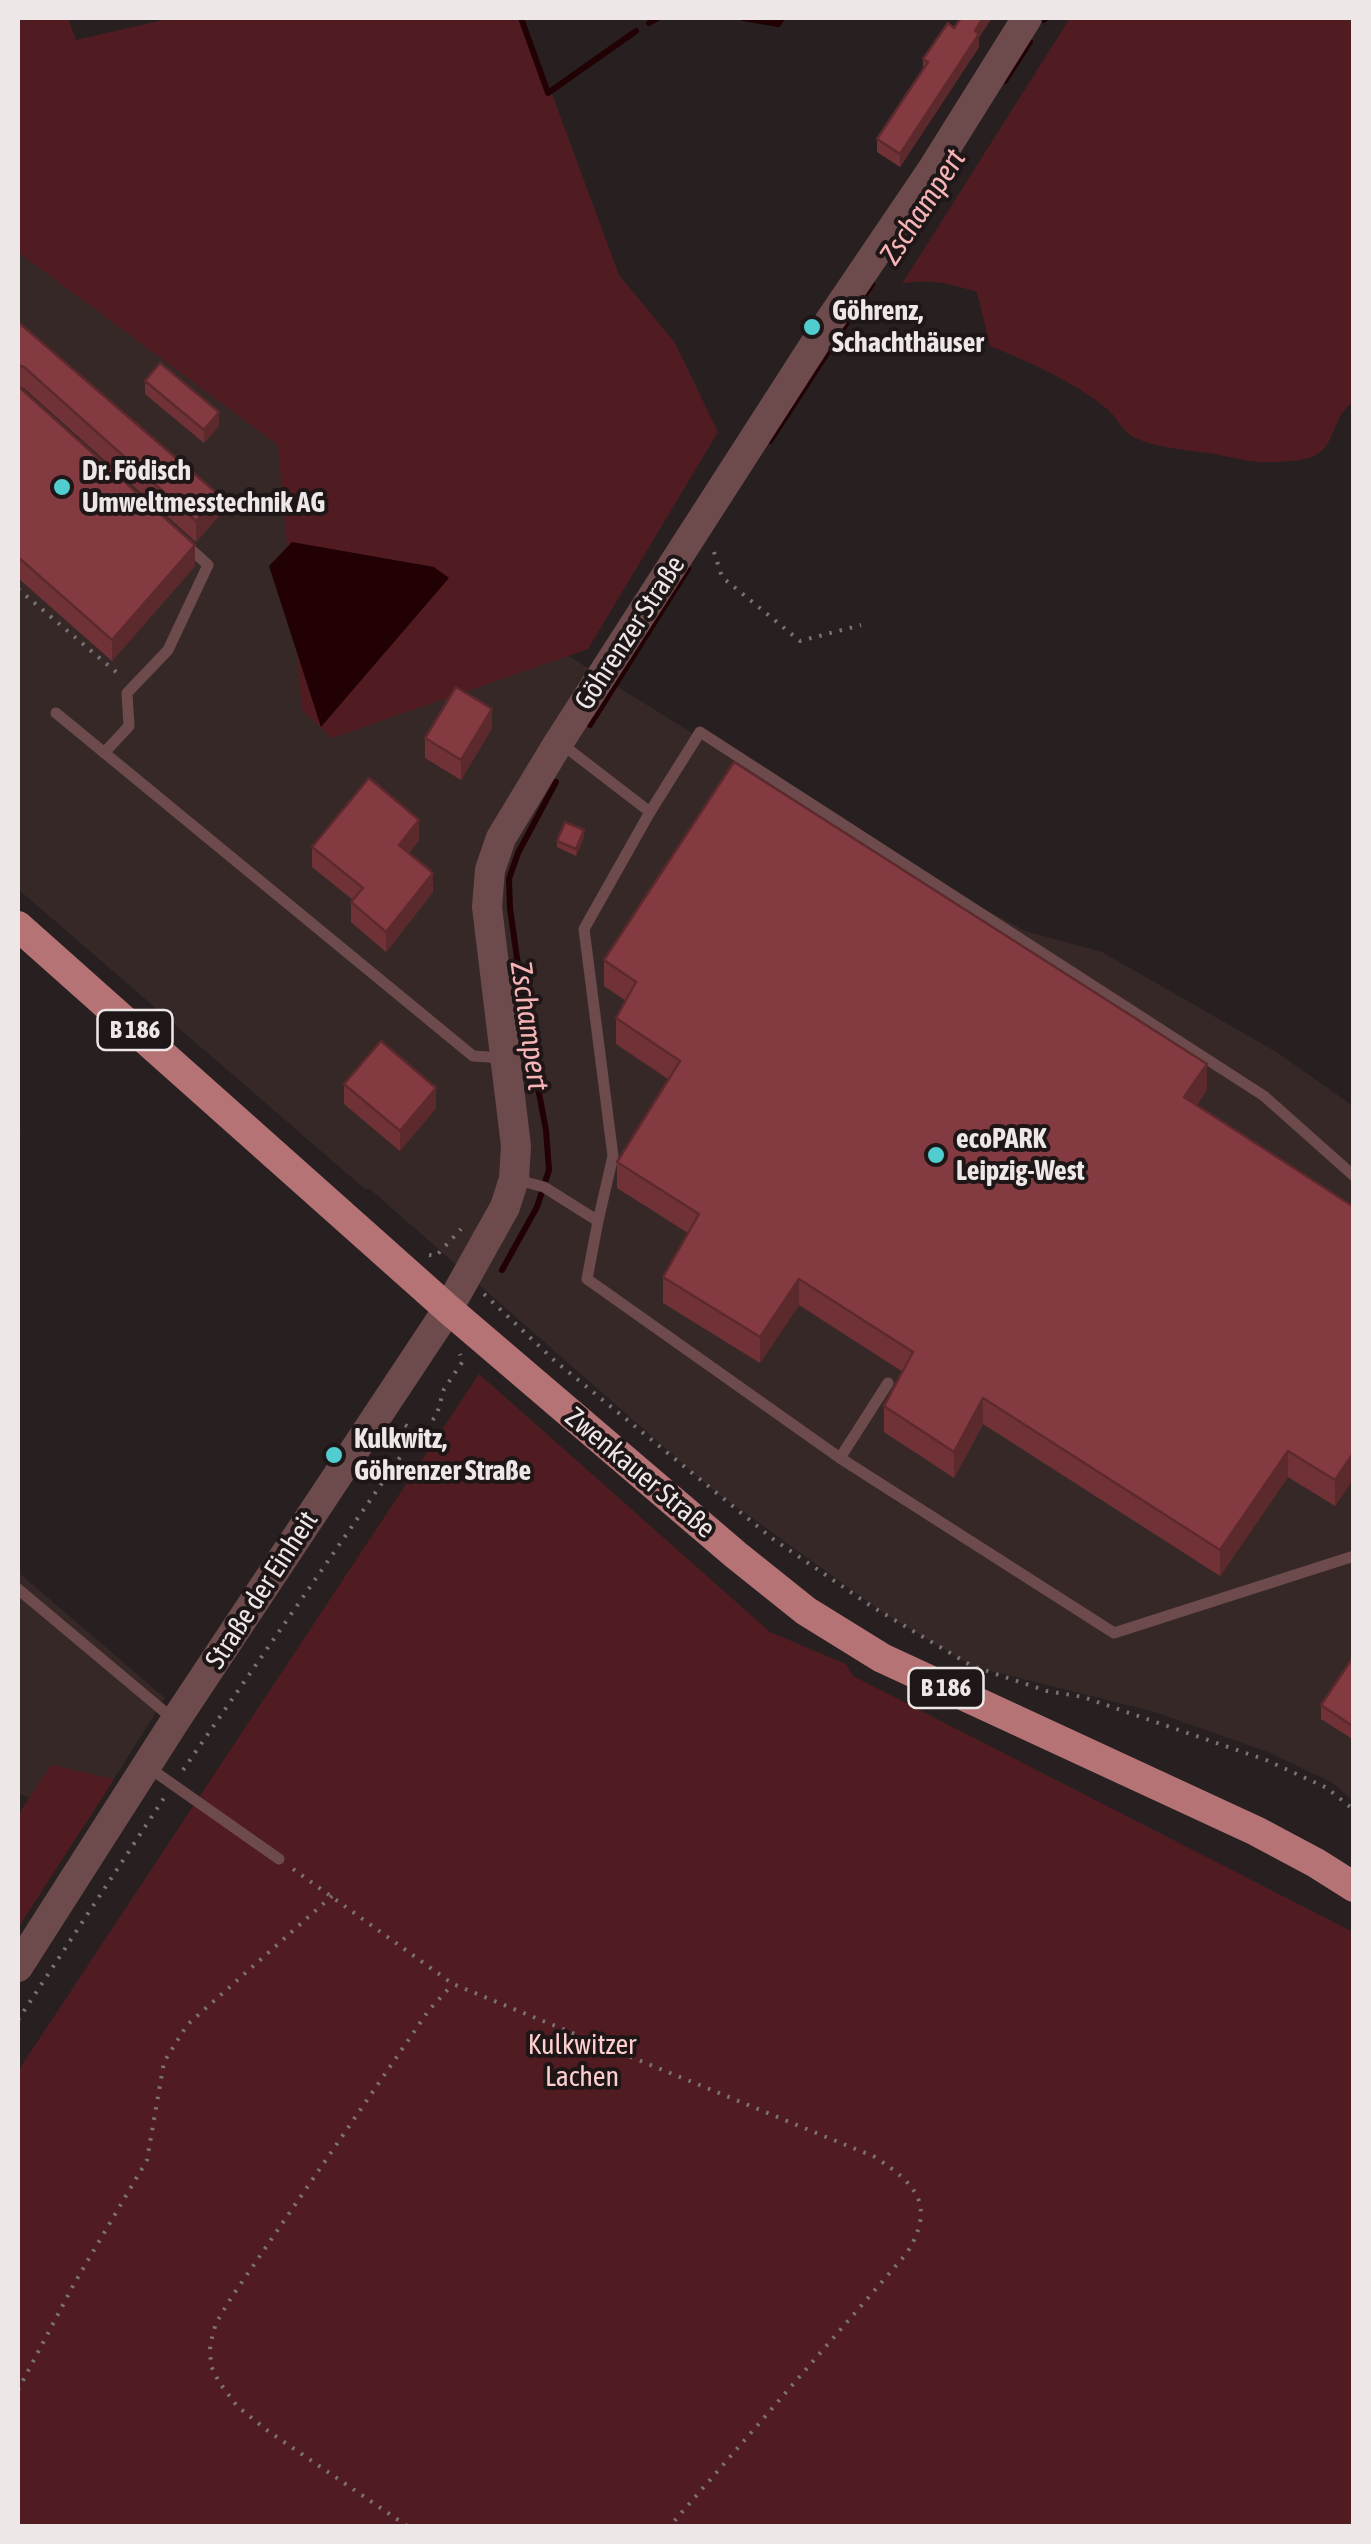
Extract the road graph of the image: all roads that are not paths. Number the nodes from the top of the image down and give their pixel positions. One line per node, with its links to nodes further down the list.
1 (1026, 18): 4 (street, Göhrenzer Straße)
2 (179, 539): 5 (lane)
3 (56, 713): 5 (lane)
4 (559, 742): 6 (lane); 8 (street, Göhrenzer Straße)
5 (104, 753): 8 (lane)
6 (650, 812): 9 (lane); 11 (lane)
7 (20, 931): 12 (main road, Zwenkauer Straße / B 186)
8 (507, 1058): 10 (street, Göhrenzer Straße)
9 (1354, 1176)
10 (514, 1179): 11 (lane); 12 (street, Göhrenzer Straße)
11 (598, 1221): 14 (lane)
12 (448, 1308): 17 (street, Straße der Einheit); 20 (main road, Zwenkauer Straße / B 186)
13 (888, 1383): 14 (lane)
14 (840, 1458): 15 (lane)
15 (1354, 1556)
16 (18, 1588): 17 (lane)
17 (175, 1721): 18 (street, Straße der Einheit)
18 (148, 1766): 19 (lane); 21 (street, Straße der Einheit)
19 (279, 1859)
20 (1354, 1887)
21 (18, 1967)

